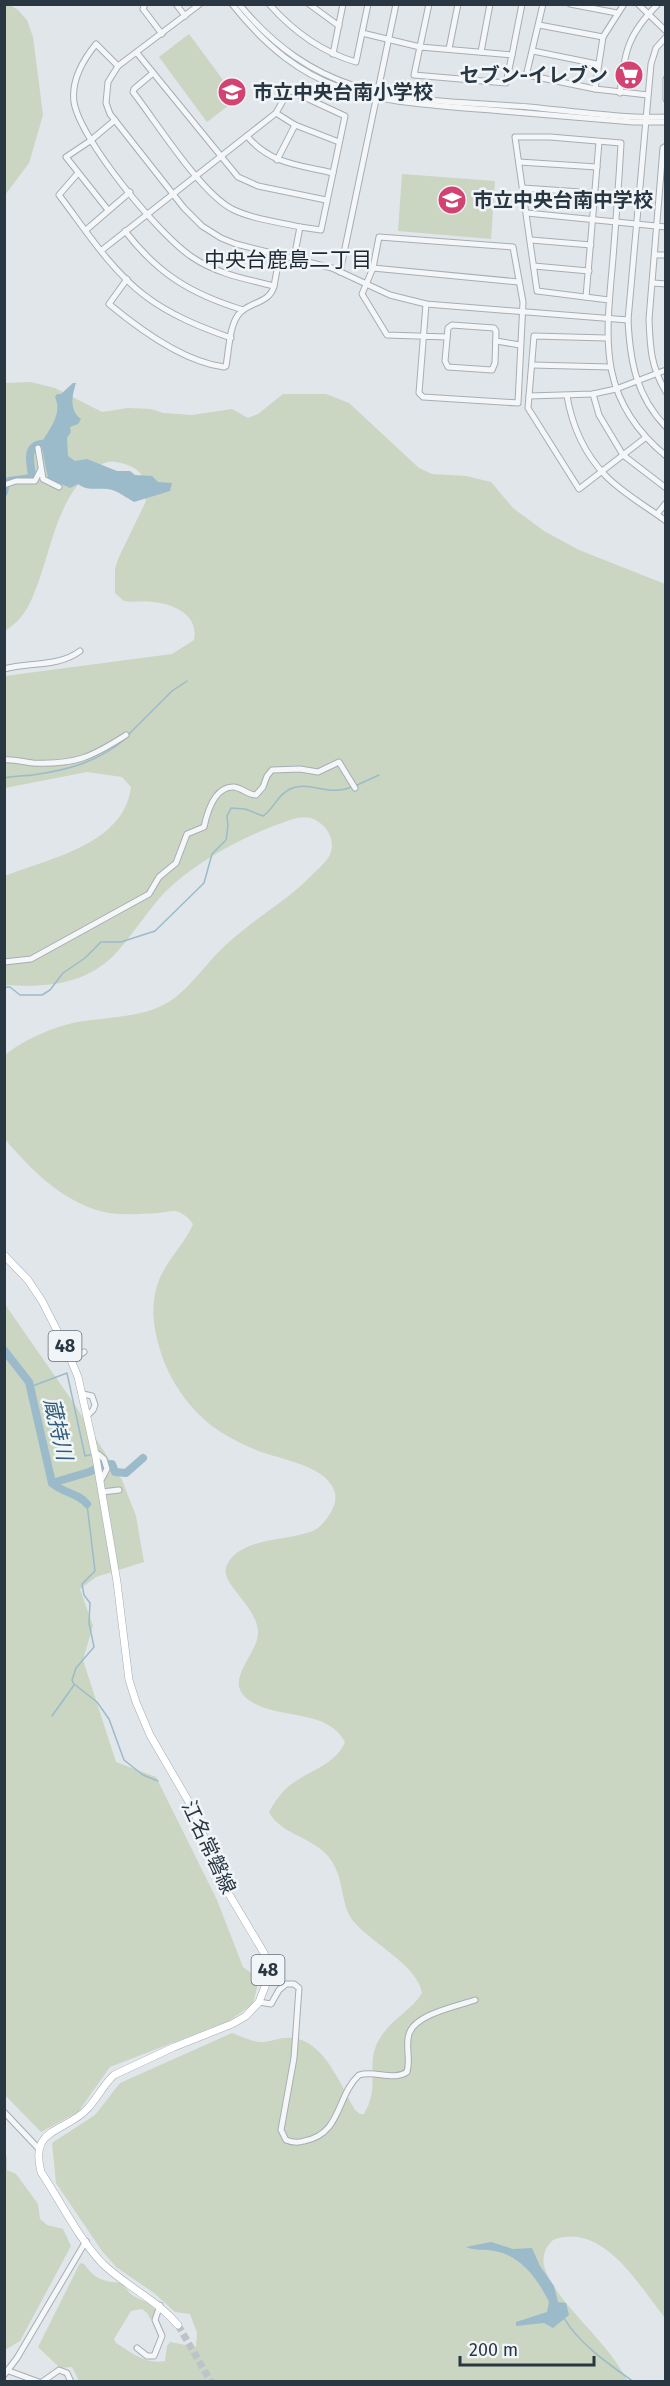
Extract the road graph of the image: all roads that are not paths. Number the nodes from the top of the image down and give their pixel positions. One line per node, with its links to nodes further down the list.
1 (145, 4): 27 (street)
2 (176, 4): 22 (street)
3 (200, 4): 22 (street)
4 (232, 4): 45 (street)
5 (239, 4): 45 (street)
6 (268, 4): 36 (street)
7 (309, 4): 24 (street)
8 (343, 4): 24 (street)
9 (368, 4): 26 (street)
10 (396, 4): 30 (street)
11 (429, 4): 31 (street)
12 (458, 4): 32 (street)
13 (490, 4): 34 (street)
14 (522, 4): 37 (street)
15 (543, 4): 23 (street)
16 (570, 4): 20 (street)
17 (624, 4): 20 (street)
18 (638, 4): 21 (street)
19 (658, 4): 21 (street)
20 (617, 14): 28 (street)
21 (648, 14): 25 (street); 43 (street)
22 (185, 16): 27 (street)
23 (539, 25): 28 (street); 33 (street)
24 (339, 26): 36 (street)
25 (666, 31)
26 (362, 33): 30 (street); 36 (street)
27 (162, 34): 35 (street)
28 (603, 37): 38 (street)
29 (666, 37): 44 (street)
30 (389, 40): 31 (street); 45 (street)
31 (420, 47): 32 (street); 37 (street)
32 (449, 49): 34 (street)
33 (533, 51): 38 (street); 42 (street)
34 (481, 52): 37 (street)
35 (137, 53): 39 (street); 40 (street)
36 (333, 54)
37 (512, 55)
38 (597, 64): 42 (street)
39 (118, 66): 50 (street); 54 (street)
40 (153, 73): 58 (street); 65 (street)
41 (666, 79): 46 (street)
42 (595, 89): 43 (street)
43 (620, 93): 44 (street)
44 (648, 95): 49 (street)
45 (377, 96): 49 (street); 93 (street)
46 (666, 99)
47 (276, 113): 52 (street); 53 (street); 55 (street)
48 (666, 117): 49 (street)
49 (644, 119): 51 (street); 77 (street)
50 (115, 120): 54 (street); 69 (street)
51 (666, 122)
52 (295, 125): 55 (street); 59 (street)
53 (247, 136): 58 (street); 59 (street)
54 (90, 141): 64 (street); 67 (street)
55 (339, 142): 63 (street)
56 (599, 142): 60 (street); 61 (street); 76 (street)
57 (666, 146): 62 (street)
58 (219, 156): 65 (street); 71 (street)
59 (277, 160): 63 (street)
60 (519, 162): 61 (street); 66 (street)
61 (597, 167): 68 (street)
62 (664, 172): 70 (street)
63 (333, 173): 71 (street)
64 (78, 174): 72 (street); 81 (street)
65 (196, 176): 69 (street); 79 (street)
66 (523, 188): 68 (street); 73 (street)
67 (130, 192): 72 (street); 74 (street)
68 (595, 193): 75 (street)
69 (172, 195): 74 (street); 86 (street)
70 (663, 198): 78 (street)
71 (326, 200): 79 (street)
72 (108, 210): 81 (street)
73 (527, 213): 75 (street); 83 (street)
74 (147, 214): 82 (street); 99 (street)
75 (593, 220): 76 (street); 84 (street)
76 (616, 223): 77 (street); 101 (street)
77 (637, 223): 78 (street); 106 (street)
78 (657, 226): 80 (street); 87 (street)
79 (300, 227): 89 (street)
80 (666, 227)
81 (86, 230): 85 (street)
82 (125, 231): 85 (street); 103 (street)
83 (531, 240): 84 (street); 90 (street)
84 (591, 245): 92 (street)
85 (102, 250): 94 (street)
86 (280, 254): 89 (street); 99 (street)
87 (655, 255): 88 (street); 97 (street)
88 (666, 255)
89 (294, 258): 93 (street)
90 (534, 266): 92 (street); 100 (street)
91 (373, 268): 95 (street); 95 (street); 96 (street)
92 (589, 271): 100 (street)
93 (340, 272): 96 (street)
94 (127, 279): 110 (street); 110 (street)
95 (519, 282): 104 (street)
96 (365, 283): 102 (street); 107 (street)
97 (653, 284): 98 (street); 116 (street)
98 (666, 284)
99 (274, 286): 103 (street)
100 (586, 297): 101 (street)
101 (609, 300): 105 (street)
102 (426, 304): 104 (street); 107 (street)
103 (243, 310): 110 (street)
104 (522, 312): 105 (street); 112 (street)
105 (608, 319): 106 (street); 109 (street)
106 (628, 320): 117 (street)
107 (424, 336): 108 (street); 112 (street)
108 (447, 337): 111 (street); 111 (street)
109 (606, 338): 113 (street); 114 (street)
110 (231, 339)
111 (496, 341): 112 (street)
112 (520, 345)
113 (532, 365): 114 (street); 121 (street)
114 (610, 367): 118 (street)
115 (666, 370): 116 (street)
116 (655, 374): 117 (street); 119 (street)
117 (637, 380): 118 (street); 123 (street)
118 (616, 389): 120 (street); 124 (street)
119 (666, 392)
120 (593, 394): 122 (street); 126 (street)
121 (529, 396): 122 (street); 129 (street)
122 (567, 396): 129 (street)
123 (666, 427)
124 (645, 438): 126 (street); 127 (street)
125 (38, 448): 128 (street)
126 (622, 455): 129 (street); 132 (street)
127 (666, 456)
128 (41, 468): 130 (street); 131 (street)
129 (602, 471): 134 (street)
130 (5, 485)
131 (59, 487)
132 (666, 489)
133 (666, 503): 134 (street)
134 (657, 514): 135 (street)
135 (666, 521)
136 (80, 651): 137 (street)
137 (4, 669)
138 (126, 735): 139 (street)
139 (4, 760)
140 (355, 788): 141 (street)
141 (4, 962)
142 (4, 1255): 144 (main road, 江名常磐線 / 48)
143 (75, 1341): 144 (street)
144 (66, 1348): 146 (main road, 江名常磐線 / 48)
145 (84, 1352): 146 (street)
146 (72, 1360): 147 (main road, 江名常磐線 / 48)
147 (95, 1454): 148 (main road, 江名常磐線 / 48); 148 (street)
148 (100, 1482): 150 (main road, 江名常磐線 / 48)
149 (119, 1490): 150 (street)
150 (102, 1492): 152 (main road, 江名常磐線 / 48)
151 (475, 2000): 152 (street)
152 (259, 2002): 154 (main road, 48)
153 (4, 2112): 154 (street)
154 (39, 2149): 155 (main road)
155 (86, 2241): 156 (main road); 159 (street)
156 (160, 2305): 157 (main road); 158 (street)
157 (178, 2325)
158 (137, 2348)
159 (7, 2373): 160 (street)
160 (40, 2382): 161 (street)
161 (71, 2382)

